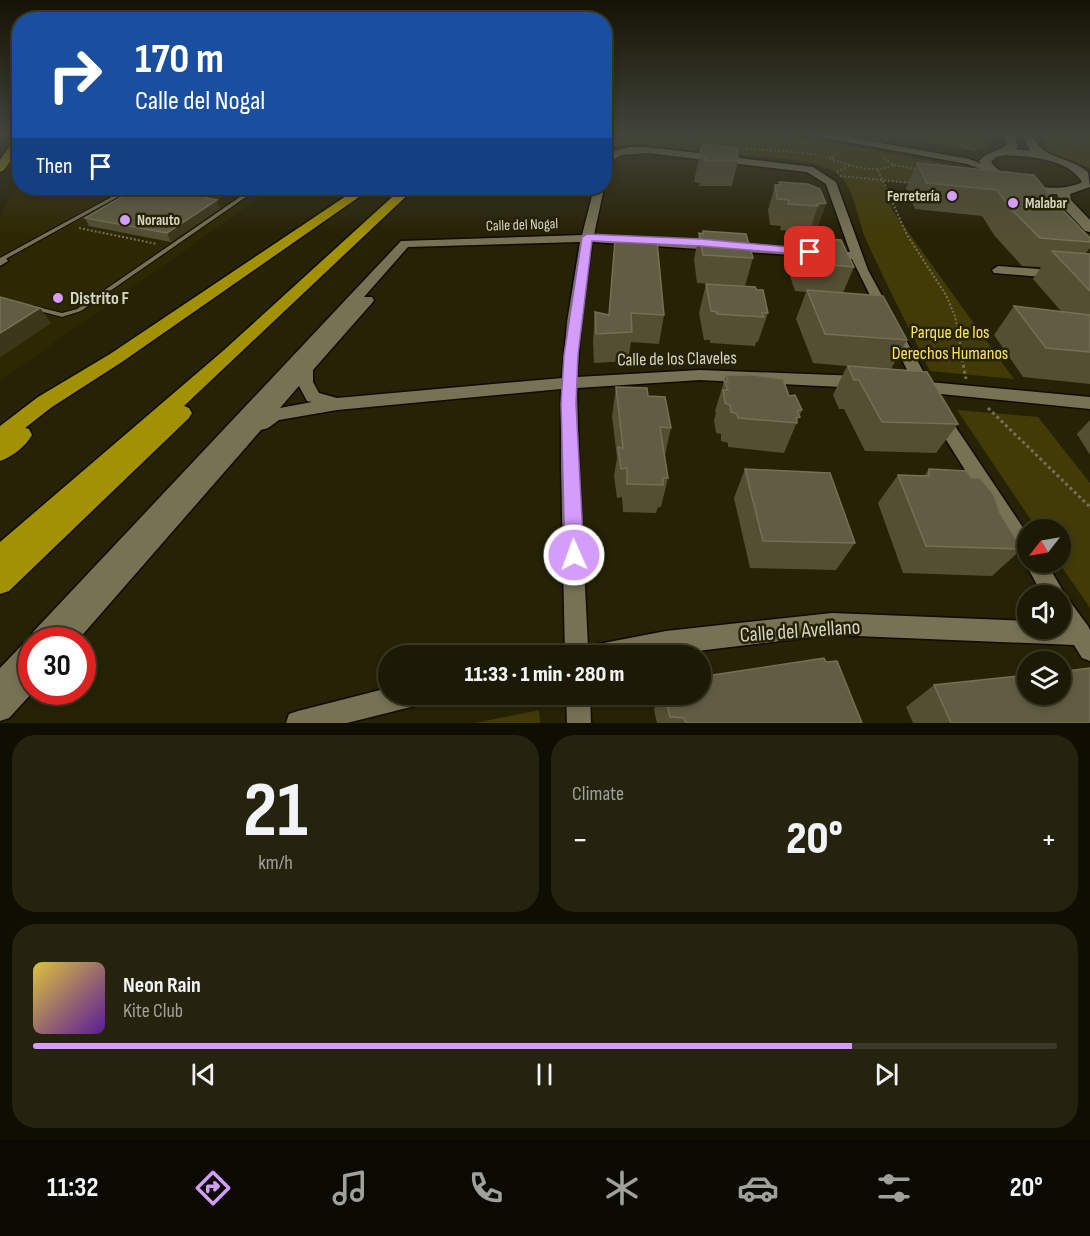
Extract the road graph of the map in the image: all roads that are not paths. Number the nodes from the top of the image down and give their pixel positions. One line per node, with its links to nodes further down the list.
1 (801, 168): 16 (street)
2 (1000, 168): 5 (main road)
3 (1073, 168): 4 (main road)
4 (1090, 180): 6 (main road)
5 (1037, 189): 6 (main road); 12 (main road)
6 (1063, 192): 13 (main road)
7 (119, 195): 17 (lane)
8 (246, 195): 20 (lane)
9 (356, 195): 22 (highway)
10 (401, 195): 21 (highway)
11 (596, 195): 14 (street)
12 (1052, 208)
13 (1090, 228)
14 (587, 237): 15 (street, Calle del Nogal); 16 (street, Calle del Nogal); 24 (street)
15 (412, 243): 23 (street); 37 (street)
16 (856, 256): 27 (street)
17 (1, 261)
18 (998, 270): 19 (street)
19 (1090, 277)
20 (31, 307)
21 (270, 317): 34 (highway); 35 (highway)
22 (116, 358): 31 (highway); 32 (highway)
23 (306, 368): 29 (street); 30 (street)
24 (570, 383): 25 (street, Calle de los Claveles); 29 (street, Calle de los Claveles); 40 (street)
25 (878, 383)
26 (901, 385): 27 (street)
27 (924, 387): 28 (street); 33 (street)
28 (1090, 403)
29 (337, 404): 30 (street, Calle de los Claveles)
30 (249, 432): 38 (street)
31 (0, 437)
32 (0, 453)
33 (1017, 536)
34 (0, 557)
35 (0, 582)
36 (1071, 621): 39 (street)
37 (53, 627)
38 (75, 627)
39 (1085, 642): 41 (street, Calle del Avellano)
40 (577, 645)
41 (650, 645)
42 (17, 684): 45 (street); 46 (street)
43 (378, 703): 47 (street)
44 (578, 705): 48 (street)
45 (0, 709)
46 (3, 723)
47 (298, 723)
48 (579, 723)

